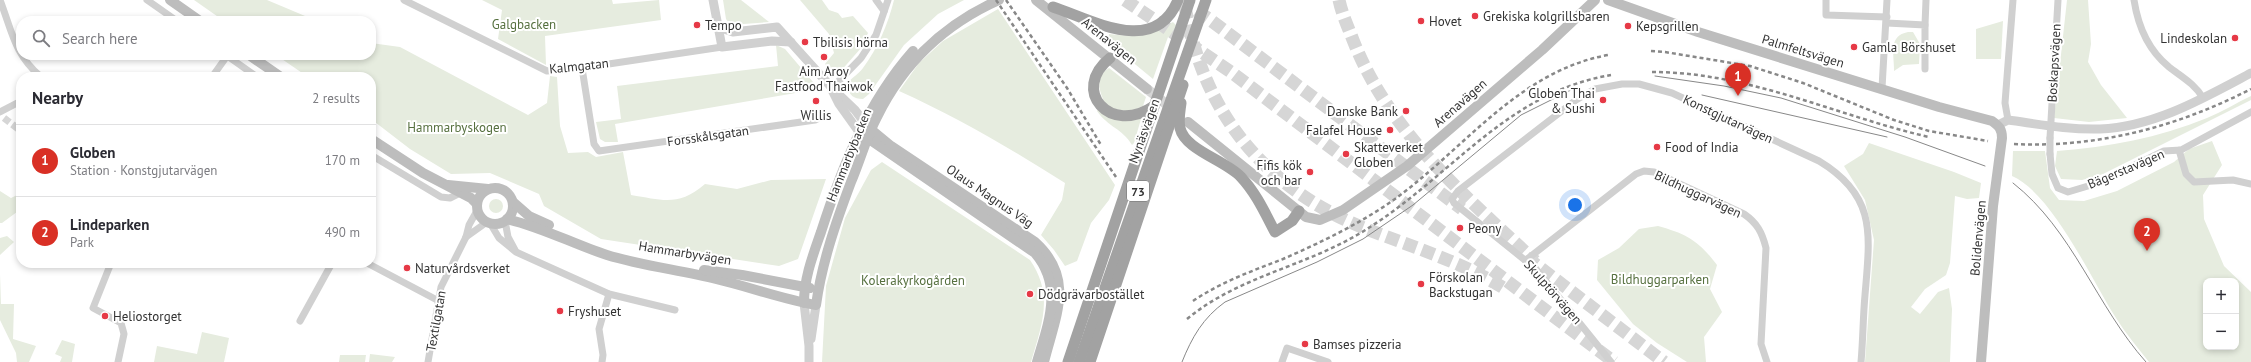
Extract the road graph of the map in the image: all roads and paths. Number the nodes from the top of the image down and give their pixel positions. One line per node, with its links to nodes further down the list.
1 (0, 0): 31 (street)
2 (146, 0): 24 (street)
3 (170, 0): 25 (main road)
4 (404, 0): 38 (street, Kalmgatan)
5 (713, 0): 29 (street)
6 (876, 0): 23 (street)
7 (888, 0): 23 (street)
8 (985, 0): 58 (main road, Hammarbybacken)
9 (999, 0): 59 (main road, Hammarbybacken)
10 (1036, 0): 33 (main road, Arenavägen)
11 (1178, 0): 22 (highway)
12 (1190, 0): 50 (highway, Nynäsvägen / 73)
13 (1206, 0): 27 (highway, Nynäsvägen / 73)
14 (1595, 0): 70 (main road, Arenavägen)
15 (1608, 0): 47 (main road, Palmfeltsvägen)
16 (1826, 0): 26 (street)
17 (1887, 0): 26 (street)
18 (1926, 0): 28 (street)
19 (2013, 0): 55 (street)
20 (2058, 0): 57 (street, Boskapsvägen)
21 (2134, 0): 48 (street)
22 (1049, 3): 33 (main road, Arenavägen)
23 (884, 11): 46 (street)
24 (170, 16)
25 (193, 16)
26 (1887, 20): 28 (street); 47 (street)
27 (1198, 21): 45 (highway); 97 (highway, Nynäsvägen / 73)
28 (1925, 25): 39 (street)
29 (718, 27): 30 (street, Olaus Magnus Väg); 32 (street)
30 (791, 42): 32 (street); 46 (street, Olaus Magnus Väg)
31 (16, 46)
32 (722, 47): 38 (street, Kalmgatan)
33 (1110, 58): 50 (highway)
34 (24, 60): 40 (street)
35 (223, 60): 41 (street)
36 (232, 60): 42 (street)
37 (256, 60): 43 (main road)
38 (582, 68): 53 (street, Forsskålsgatan)
39 (1925, 69)
40 (35, 72)
41 (215, 72)
42 (250, 72)
43 (274, 72)
44 (2251, 73): 48 (street)
45 (1184, 85): 70 (highway); 76 (highway)
46 (832, 88): 58 (street, Olaus Magnus Väg)
47 (1882, 88): 56 (main road, Palmfeltsvägen)
48 (2203, 98): 57 (street)
49 (16, 104): 52 (street)
50 (1154, 106): 82 (highway, Nynäsvägen / 73)
51 (2251, 112): 61 (street, Bägerstavägen)
52 (2, 114)
53 (825, 115)
54 (1188, 120): 70 (main road, Arenavägen)
55 (2008, 120): 56 (street); 57 (street)
56 (1995, 123): 105 (main road, Bolidenvägen)
57 (2051, 125): 61 (street, Bägerstavägen, bridge)
58 (861, 127): 59 (main road, Olaus Magnus Väg); 80 (main road, Hammarbybacken)
59 (870, 134): 81 (main road, Hammarbybacken); 90 (main road, Olaus Magnus Väg)
60 (376, 142): 64 (main road, Hammarbyvägen)
61 (2179, 150): 63 (street)
62 (376, 158): 66 (street)
63 (2251, 184)
64 (448, 185): 65 (main road, Hammarbyvägen); 66 (main road, Hammarbyvägen)
65 (488, 189): 68 (main road, Hammarbyvägen); 69 (main road)
66 (460, 193): 69 (main road, Hammarbyvägen)
67 (1452, 199): 75 (street, Skulptörvägen); 104 (street, Konstgjutarvägen)
68 (513, 202): 71 (main road); 80 (main road, Hammarbyvägen)
69 (477, 207): 72 (main road, Hammarbyvägen); 73 (street, Textilgatan)
70 (1300, 210)
71 (506, 220): 72 (main road, Hammarbyvägen); 74 (street); 85 (main road, Hammarbyvägen)
72 (489, 222): 73 (street, Textilgatan); 74 (street)
73 (466, 237): 84 (street, Textilgatan)
74 (516, 252): 83 (street)
75 (1526, 260): 102 (street, Skulptörvägen); 103 (street, Bildhuggarvägen)
76 (1123, 261): 98 (highway); 99 (highway)
77 (110, 268): 91 (street)
78 (329, 268): 88 (street)
79 (376, 268): 84 (street)
80 (804, 287): 81 (main road, Hammarbyvägen); 85 (main road, Hammarbybacken)
81 (818, 289): 86 (main road, Hammarbybacken)
82 (1092, 293): 95 (highway); 96 (highway, Nynäsvägen / 73)
83 (609, 294): 87 (street); 93 (street)
84 (437, 300): 92 (street, Textilgatan)
85 (804, 303): 86 (main road, Hammarbyvägen); 89 (street, Hammarbybacken)
86 (816, 305): 89 (street, Hammarbybacken)
87 (675, 310)
88 (300, 321)
89 (809, 346): 94 (street, Hammarbybacken)
90 (1041, 359)
91 (118, 362)
92 (428, 362)
93 (602, 362)
94 (808, 362)
95 (1060, 362)
96 (1068, 362)
97 (1079, 362)
98 (1090, 362)
99 (1097, 362)
100 (1282, 362): 101 (street)
101 (1328, 362)
102 (1611, 362)
103 (1767, 362)
104 (1861, 362)
105 (1981, 362)

